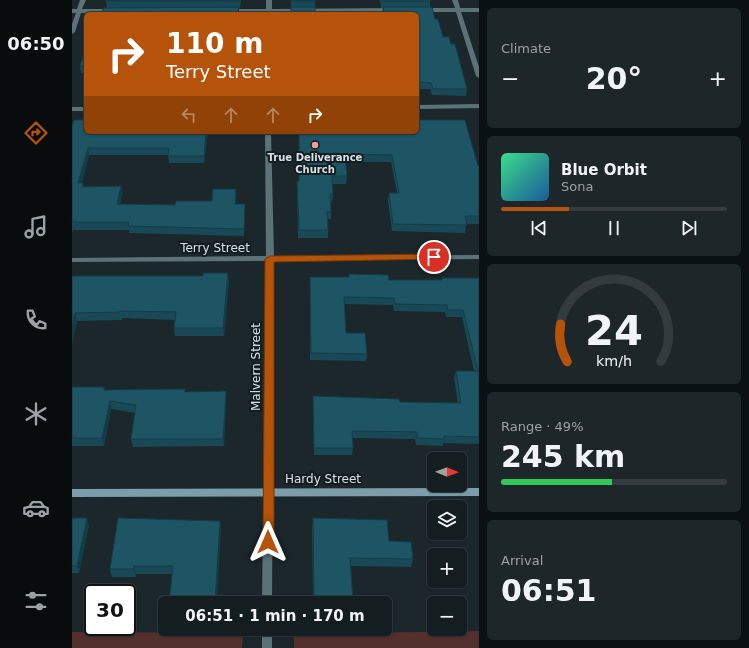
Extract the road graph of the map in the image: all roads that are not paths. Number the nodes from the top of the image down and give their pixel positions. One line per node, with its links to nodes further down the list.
1 (83, 0): 9 (street)
2 (269, 0): 12 (street)
3 (455, 0): 6 (street)
4 (401, 10): 12 (street)
5 (417, 10): 6 (street)
6 (459, 10): 7 (street); 14 (street)
7 (479, 10)
8 (72, 11): 9 (street)
9 (79, 11): 10 (street); 13 (street)
10 (120, 11)
11 (222, 11): 12 (street)
12 (269, 12)
13 (72, 32)
14 (479, 76)
15 (479, 106): 16 (street)
16 (419, 107)
17 (72, 108): 18 (street)
18 (84, 108)
19 (268, 134): 21 (street, Malvern Street)
20 (479, 257): 21 (street, Terry Street)
21 (270, 259): 22 (street, Terry Street); 23 (street, Malvern Street)
22 (72, 260)
23 (268, 492): 24 (main road, Hardy Street); 25 (main road, Hardy Street); 26 (street, Malvern Street)
24 (479, 492)
25 (72, 493)
26 (267, 596)
27 (267, 636): 28 (street)
28 (267, 648)

